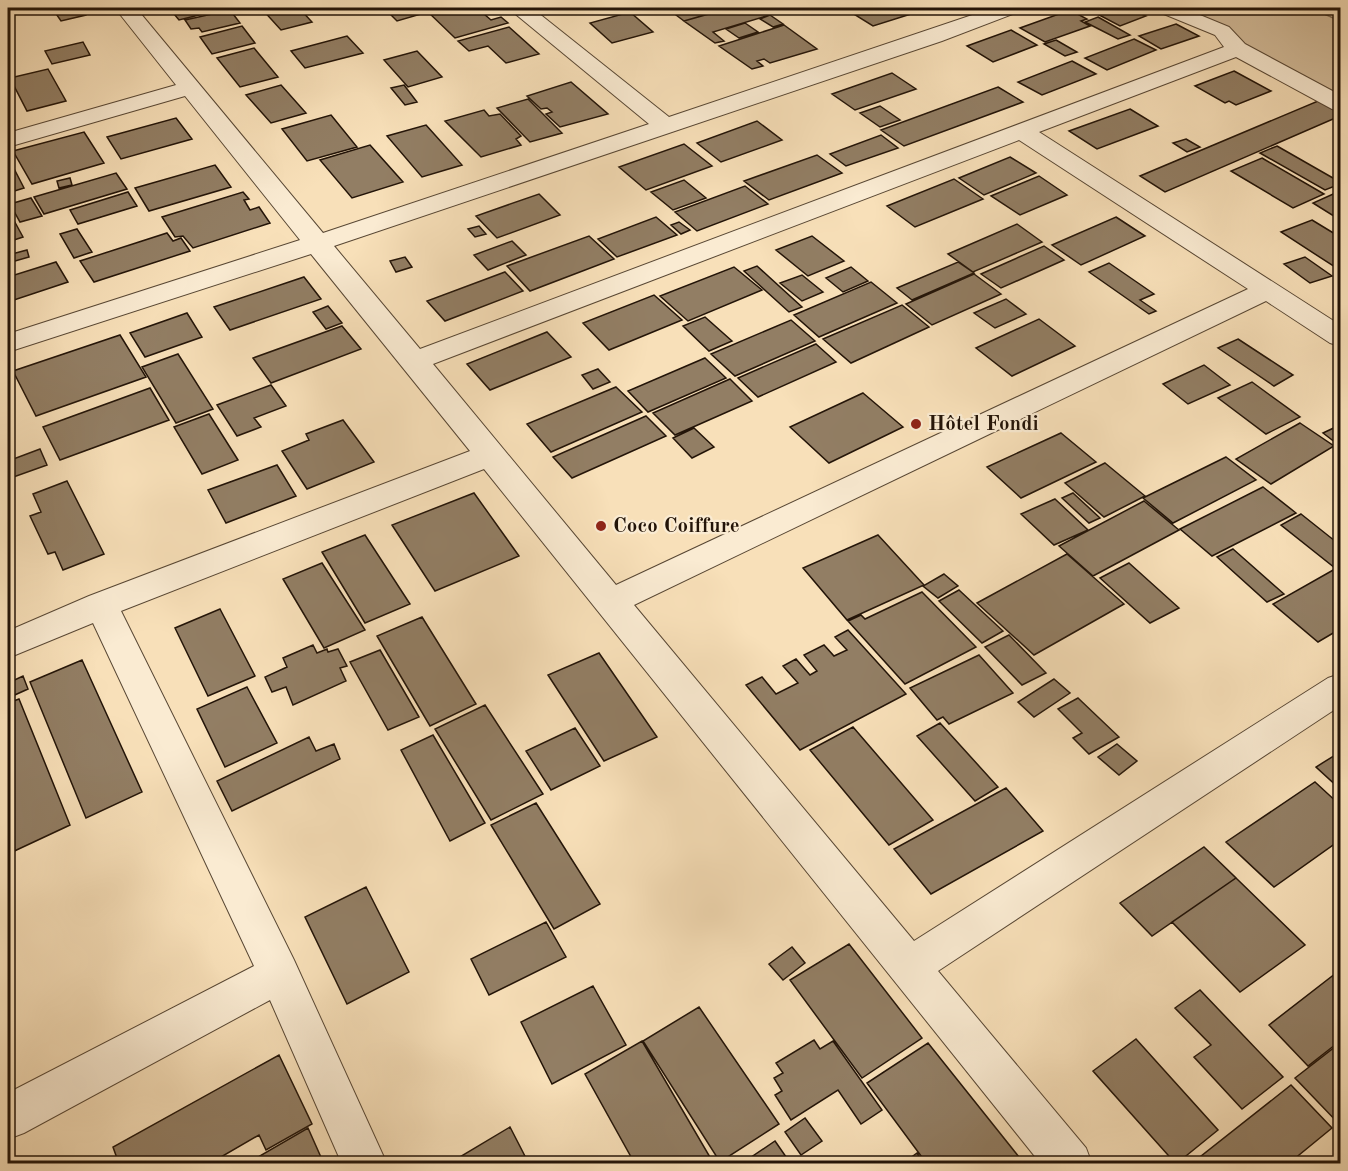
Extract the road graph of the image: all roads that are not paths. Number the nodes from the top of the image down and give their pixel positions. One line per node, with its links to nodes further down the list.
1 (125, 8): 6 (street)
2 (520, 8): 8 (street)
3 (1011, 8): 8 (street)
4 (1167, 8): 5 (street)
5 (1237, 49): 7 (street); 9 (street)
6 (190, 88): 10 (street); 11 (street)
7 (1341, 104)
8 (666, 126): 11 (street)
9 (1022, 131): 12 (street); 15 (street)
10 (8, 140)
11 (318, 243): 14 (street); 15 (street)
12 (1268, 290): 13 (street); 17 (street)
13 (1341, 337)
14 (8, 343)
15 (414, 361): 16 (street)
16 (490, 455): 17 (street); 18 (street)
17 (610, 602): 21 (street)
18 (101, 605): 19 (street); 22 (street)
19 (8, 645)
20 (1341, 688): 21 (street)
21 (909, 967): 25 (street)
22 (279, 974): 23 (street); 24 (street)
23 (8, 1118)
24 (365, 1164)
25 (1070, 1164)

